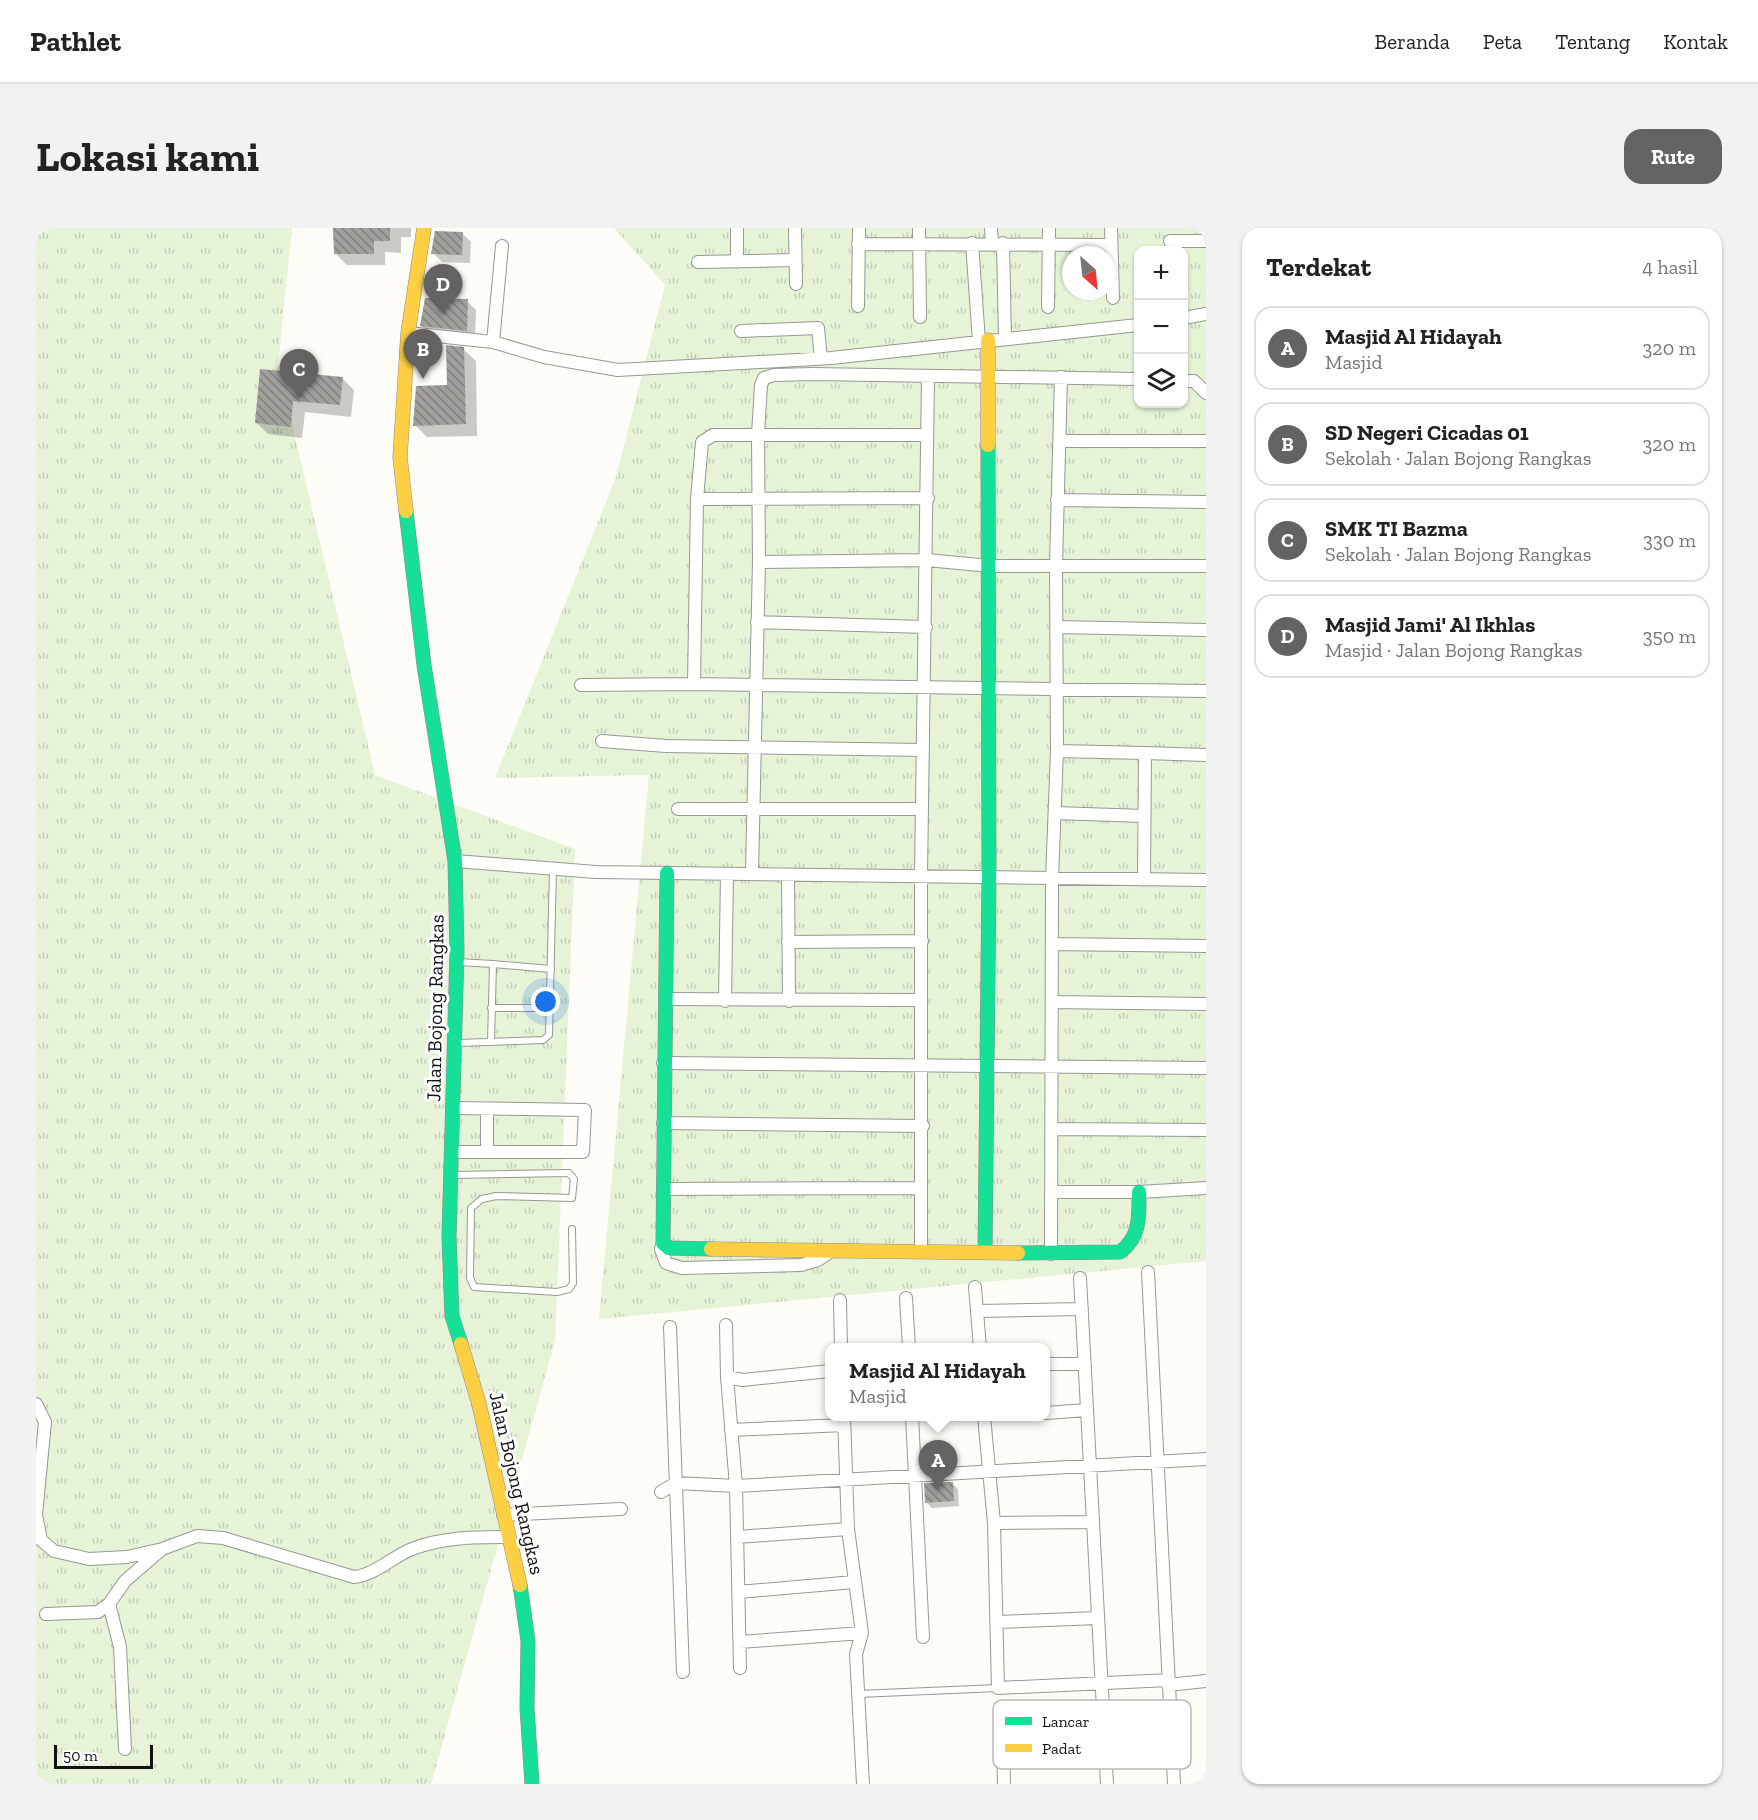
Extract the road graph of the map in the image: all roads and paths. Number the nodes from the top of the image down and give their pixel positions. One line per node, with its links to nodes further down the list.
1 (424, 228): 29 (street, Jalan Bojong Rangkas)
2 (736, 228): 20 (street)
3 (795, 228): 18 (street)
4 (858, 228): 15 (street)
5 (919, 228): 11 (street)
6 (991, 228): 13 (street)
7 (1049, 228): 14 (street)
8 (1111, 228): 16 (street)
9 (1170, 241): 10 (street)
10 (1206, 241)
11 (919, 243): 12 (street); 15 (street); 25 (street)
12 (972, 243): 13 (street); 31 (street)
13 (997, 243): 14 (street); 30 (street)
14 (1050, 243): 16 (street); 23 (street)
15 (858, 244): 22 (street)
16 (1111, 245)
17 (502, 246): 32 (street)
18 (795, 260): 20 (street); 21 (street)
19 (698, 262): 20 (street)
20 (736, 262)
21 (796, 284)
22 (858, 306)
23 (1048, 307)
24 (1206, 314): 26 (street)
25 (920, 317)
26 (1188, 317)
27 (1134, 325): 30 (street)
28 (741, 331): 33 (street)
29 (408, 333): 32 (street); 76 (street, Jalan Bojong Rangkas)
30 (1005, 339): 31 (street)
31 (983, 341): 33 (street); 36 (street)
32 (493, 342): 33 (street)
33 (821, 359)
34 (928, 377): 36 (street); 40 (street); 41 (street)
35 (1061, 377): 36 (street); 37 (street); 42 (street)
36 (988, 379): 52 (street)
37 (1134, 379)
38 (1188, 381): 39 (street)
39 (1206, 393)
40 (758, 435): 41 (street); 45 (street); 47 (street)
41 (927, 435): 44 (street)
42 (1060, 441): 43 (street); 46 (street)
43 (1206, 441)
44 (928, 498): 47 (street); 49 (street)
45 (697, 499): 47 (street); 58 (street)
46 (1057, 500): 48 (street); 51 (street)
47 (757, 501): 50 (street)
48 (1206, 502)
49 (927, 560): 50 (street); 52 (street); 55 (street)
50 (759, 562): 54 (street)
51 (1056, 565): 52 (street); 53 (street); 56 (street)
52 (990, 566): 62 (street)
53 (1206, 566)
54 (757, 622): 55 (street); 60 (street)
55 (926, 627): 61 (street)
56 (1058, 627): 57 (street); 63 (street)
57 (1206, 630)
58 (694, 684): 59 (street); 60 (street)
59 (582, 685)
60 (755, 685): 61 (street); 66 (street)
61 (926, 687): 62 (street); 67 (street)
62 (989, 687): 63 (street); 83 (street)
63 (1056, 688): 64 (street); 68 (street)
64 (1206, 691)
65 (602, 741): 66 (street)
66 (754, 747): 67 (street); 73 (street)
67 (923, 750): 72 (street)
68 (1057, 750): 69 (street); 74 (street)
69 (1145, 753): 70 (street); 75 (street)
70 (1206, 755)
71 (678, 809): 73 (street)
72 (922, 809): 73 (street); 82 (street)
73 (755, 810): 78 (street)
74 (1055, 813): 75 (street); 84 (street)
75 (1144, 816): 85 (street)
76 (455, 861): 77 (street); 91 (street, Jalan Bojong Rangkas)
77 (553, 869): 79 (street); 93 (lane)
78 (752, 872): 80 (street); 81 (street)
79 (667, 873): 80 (street); 94 (street)
80 (727, 874): 96 (street)
81 (788, 875): 82 (street); 88 (street)
82 (921, 876): 83 (street); 87 (street)
83 (989, 877): 84 (street); 106 (street)
84 (1052, 879): 85 (street); 89 (street)
85 (1144, 880): 86 (street)
86 (1206, 880)
87 (922, 941): 88 (street); 95 (street)
88 (788, 942): 97 (street)
89 (1053, 944): 90 (street); 98 (street)
90 (1206, 945)
91 (457, 962): 92 (lane); 103 (street, Jalan Bojong Rangkas)
92 (493, 964): 93 (lane); 100 (lane)
93 (551, 969): 101 (lane)
94 (665, 999): 96 (street); 104 (street)
95 (921, 1000): 97 (street); 105 (street)
96 (725, 1001): 97 (street)
97 (789, 1001)
98 (1052, 1002): 99 (street); 107 (street)
99 (1206, 1004)
100 (491, 1008): 101 (lane); 102 (lane)
101 (550, 1008): 102 (lane)
102 (491, 1042): 103 (lane)
103 (455, 1043): 109 (street, Jalan Bojong Rangkas)
104 (663, 1063): 105 (street); 111 (street)
105 (921, 1064): 106 (street); 112 (street)
106 (988, 1065): 107 (street); 125 (street)
107 (1054, 1068): 108 (street); 113 (street)
108 (1206, 1068)
109 (452, 1108): 110 (street); 115 (street, Jalan Bojong Rangkas)
110 (487, 1109): 116 (street); 116 (street)
111 (663, 1123): 112 (street); 120 (street)
112 (923, 1126): 118 (street)
113 (1052, 1129): 114 (street); 121 (street)
114 (1206, 1130)
115 (451, 1152): 116 (street); 117 (street, Jalan Bojong Rangkas)
116 (488, 1152)
117 (451, 1175): 123 (lane); 160 (street, Jalan Bojong Rangkas)
118 (920, 1188): 120 (street); 124 (street)
119 (1206, 1188): 122 (street)
120 (663, 1189): 124 (street)
121 (1051, 1192): 122 (street); 126 (street)
122 (1139, 1192): 126 (street)
123 (572, 1229)
124 (921, 1251): 125 (street)
125 (985, 1252): 126 (street)
126 (1051, 1254)
127 (1148, 1272): 151 (street)
128 (1080, 1278): 132 (street)
129 (975, 1287): 133 (street)
130 (906, 1298): 137 (street)
131 (840, 1300): 136 (street)
132 (1082, 1309): 133 (street); 140 (street)
133 (979, 1311): 138 (street)
134 (726, 1325): 142 (street)
135 (670, 1327): 156 (street)
136 (841, 1343)
137 (909, 1343)
138 (980, 1343)
139 (1050, 1364): 140 (street)
140 (1083, 1364): 144 (street)
141 (825, 1372): 142 (street)
142 (727, 1377): 149 (street)
143 (36, 1404): 166 (street)
144 (1087, 1410): 145 (street); 152 (street)
145 (1050, 1413)
146 (844, 1421): 149 (street); 155 (street)
147 (912, 1421): 154 (street)
148 (984, 1421): 153 (street)
149 (731, 1430): 157 (street)
150 (1206, 1459): 151 (street)
151 (1157, 1462): 152 (street); 179 (street)
152 (1090, 1466): 153 (street); 162 (street)
153 (989, 1470): 154 (street); 161 (street)
154 (915, 1474): 155 (street); 174 (street)
155 (847, 1480): 157 (street); 163 (street)
156 (676, 1483): 157 (street); 158 (street); 177 (street)
157 (736, 1486): 165 (street)
158 (660, 1492)
159 (621, 1509): 160 (street)
160 (503, 1515): 164 (street, Jalan Bojong Rangkas)
161 (994, 1522): 162 (street); 172 (street)
162 (1093, 1522): 171 (street)
163 (848, 1529): 165 (street); 167 (street)
164 (508, 1537): 166 (street); 189 (street, Jalan Bojong Rangkas)
165 (737, 1537): 168 (street)
166 (162, 1549): 169 (street)
167 (854, 1582): 168 (street); 173 (street)
168 (738, 1592): 175 (street)
169 (110, 1604): 170 (street); 185 (street)
170 (46, 1614)
171 (1098, 1618): 172 (street); 180 (street)
172 (996, 1622): 181 (street)
173 (862, 1633): 175 (street); 182 (street)
174 (923, 1636)
175 (740, 1642): 176 (street)
176 (740, 1668)
177 (684, 1671)
178 (1206, 1681): 179 (street)
179 (1168, 1682): 180 (street); 184 (street)
180 (1100, 1683): 181 (street); 183 (street)
181 (998, 1688): 182 (lane)
182 (858, 1694): 190 (street)
183 (1101, 1700)
184 (1169, 1700)
185 (125, 1749)
186 (1004, 1769): 191 (street)
187 (1106, 1769): 192 (street)
188 (1173, 1769): 193 (street)
189 (532, 1784)
190 (863, 1784)
191 (1004, 1784)
192 (1107, 1784)
193 (1174, 1784)

